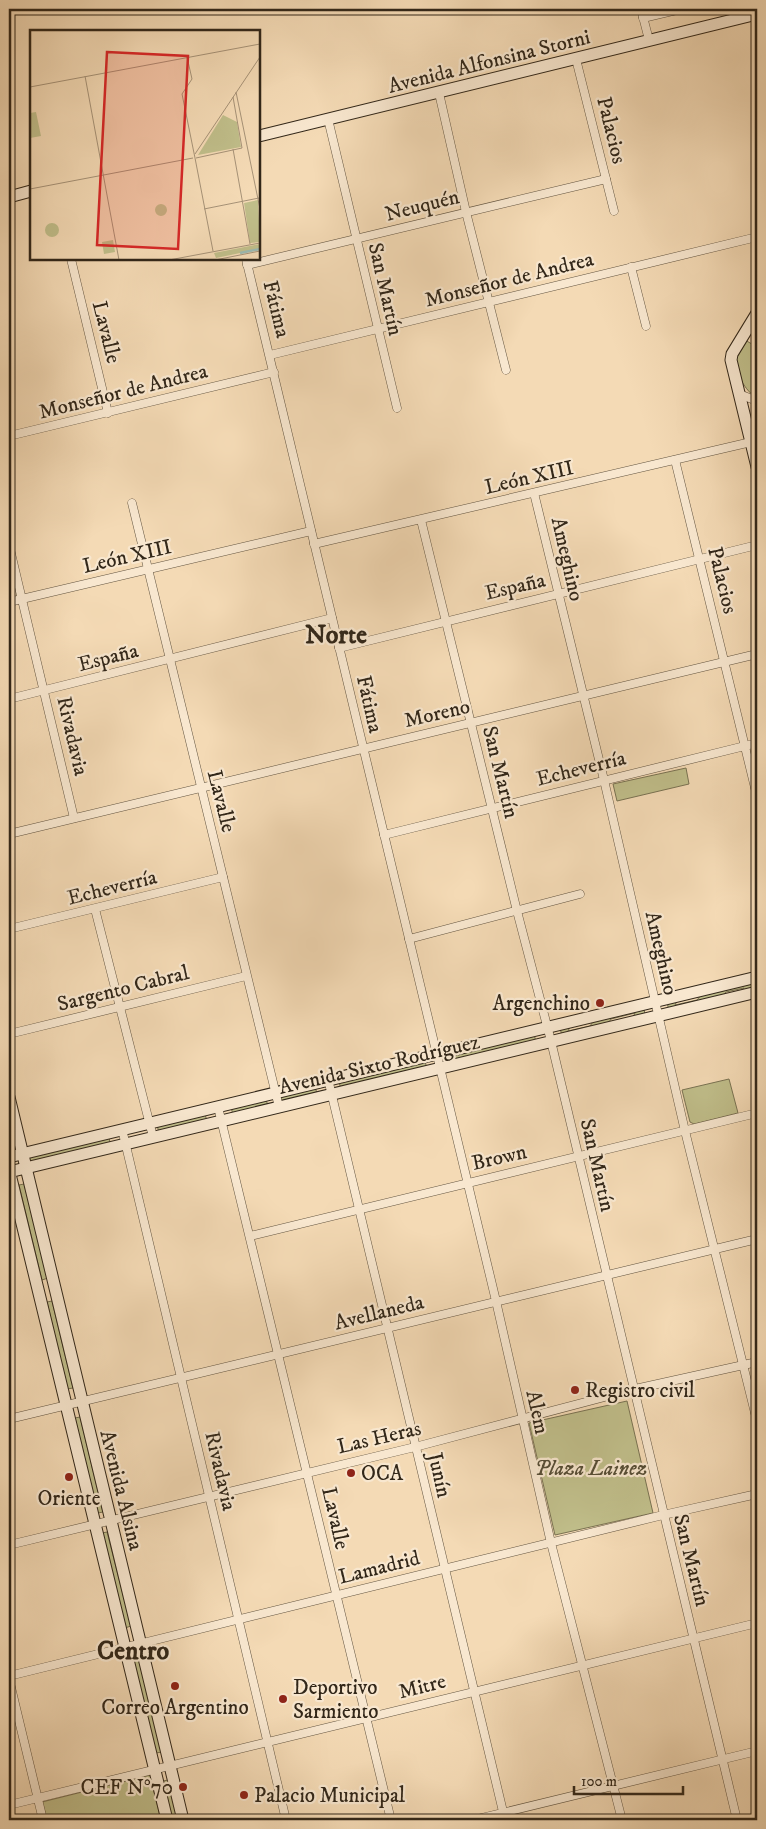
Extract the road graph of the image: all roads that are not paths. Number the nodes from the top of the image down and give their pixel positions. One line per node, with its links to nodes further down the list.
1 (641, 9): 4 (street)
2 (681, 9): 4 (street)
3 (757, 14): 5 (main road, Avenida Alfonsina Storni)
4 (643, 18): 5 (street)
5 (649, 40): 6 (main road, Avenida Alfonsina Storni)
6 (576, 58): 7 (main road, Avenida Alfonsina Storni); 10 (street, Palacios)
7 (439, 93): 8 (main road, Avenida Alfonsina Storni); 14 (street)
8 (328, 119): 9 (main road, Avenida Alfonsina Storni); 16 (street, San Martín)
9 (260, 136)
10 (606, 179): 13 (street, Palacios); 14 (street, Neuquén)
11 (30, 191): 12 (main road)
12 (9, 197)
13 (614, 211)
14 (466, 212): 16 (street, Neuquén); 21 (street)
15 (757, 237): 20 (street, Monseñor de Andrea)
16 (356, 239): 17 (street, Neuquén); 24 (street, San Martín)
17 (260, 259)
18 (71, 260): 31 (street, Lavalle)
19 (247, 262): 25 (street, Fátima)
20 (631, 267): 21 (street, Monseñor de Andrea); 23 (street)
21 (489, 302): 24 (street, Monseñor de Andrea); 26 (street)
22 (757, 313): 28 (main road)
23 (646, 326)
24 (377, 329): 25 (street, Monseñor de Andrea); 30 (street, San Martín)
25 (270, 355): 27 (street, Fátima)
26 (506, 370)
27 (274, 372): 31 (street, Monseñor de Andrea); 39 (street, Fátima)
28 (740, 394): 29 (street); 33 (main road)
29 (757, 401)
30 (397, 408)
31 (108, 413): 32 (street, Monseñor de Andrea)
32 (9, 436)
33 (752, 442): 34 (street, León XIII); 35 (main road)
34 (675, 460): 36 (street, León XIII); 43 (street, Palacios)
35 (757, 467)
36 (534, 493): 38 (street, León XIII); 45 (street, Ameghino)
37 (132, 503): 44 (street, Lavalle)
38 (421, 520): 40 (street, León XIII); 49 (street, San Martín)
39 (311, 531): 40 (street, Fátima); 44 (street, León XIII)
40 (314, 544): 48 (street, Fátima)
41 (9, 545): 46 (street, Rivadavia)
42 (757, 545): 43 (street, España)
43 (699, 559): 45 (street, España); 53 (street, Palacios)
44 (149, 569): 46 (street, León XIII); 52 (street, Lavalle)
45 (558, 594): 49 (street, España); 55 (street, Ameghino)
46 (21, 599): 47 (street, León XIII); 54 (street, Rivadavia)
47 (9, 602)
48 (332, 618): 50 (street, Fátima); 52 (street, España)
49 (446, 621): 50 (street, España); 57 (street, San Martín)
50 (339, 648): 60 (street, Fátima)
51 (757, 654): 53 (street, Moreno)
52 (171, 659): 54 (street, España); 62 (street, Lavalle)
53 (725, 661): 55 (street, Moreno); 59 (street, Palacios)
54 (44, 690): 56 (street, España); 65 (street, Rivadavia)
55 (582, 696): 57 (street, Moreno); 61 (street, Ameghino)
56 (9, 699)
57 (471, 723): 60 (street, Moreno); 64 (street, San Martín)
58 (757, 743): 59 (street, Echeverría)
59 (745, 746): 61 (street, Echeverría); 63 (street, Palacios)
60 (362, 748): 62 (street, Moreno); 67 (street, Fátima)
61 (604, 780): 64 (street, Echeverría); 77 (street, Ameghino)
62 (201, 787): 65 (street, Moreno); 68 (street, Lavalle)
63 (757, 796)
64 (492, 809): 67 (street, Echeverría); 71 (street, San Martín)
65 (74, 818): 66 (street, Moreno)
66 (9, 834)
67 (384, 835): 73 (street, Fátima)
68 (223, 877): 70 (street, Echeverría); 74 (street, Lavalle)
69 (580, 894): 71 (street)
70 (95, 909): 72 (street, Echeverría); 78 (street)
71 (517, 911): 73 (street); 80 (street, San Martín)
72 (9, 929)
73 (409, 939): 83 (street, Fátima)
74 (246, 976): 78 (street, Sargento Cabral); 86 (street, Lavalle)
75 (757, 977): 77 (main road, Avenida Sixto Rodríguez)
76 (757, 992): 79 (main road, Avenida Sixto Rodríguez)
77 (656, 1001): 79 (street, Ameghino); 80 (main road, Avenida Sixto Rodríguez)
78 (121, 1007): 81 (street, Sargento Cabral); 93 (street)
79 (659, 1016): 82 (main road, Avenida Sixto Rodríguez); 95 (street, Ameghino)
80 (547, 1026): 82 (street, San Martín); 83 (main road, Avenida Sixto Rodríguez)
81 (9, 1034)
82 (551, 1041): 84 (main road, Avenida Sixto Rodríguez); 100 (street, San Martín)
83 (436, 1053): 84 (street, Fátima); 85 (main road, Avenida Sixto Rodríguez)
84 (440, 1068): 87 (main road, Avenida Sixto Rodríguez); 103 (street, Alem)
85 (328, 1079): 86 (main road, Avenida Sixto Rodríguez); 87 (street, Junín)
86 (274, 1092): 89 (main road, Avenida Sixto Rodríguez); 90 (street, Lavalle)
87 (333, 1094): 90 (main road, Avenida Sixto Rodríguez); 104 (street, Junín)
88 (9, 1096): 98 (main road, Avenida Alsina)
89 (218, 1107): 92 (street, Lavalle); 93 (main road, Avenida Sixto Rodríguez)
90 (279, 1107): 92 (main road, Avenida Sixto Rodríguez)
91 (757, 1113): 95 (street, Brown)
92 (221, 1120): 96 (main road, Avenida Sixto Rodríguez); 105 (street, Lavalle)
93 (149, 1123): 94 (main road, Avenida Sixto Rodríguez); 96 (street)
94 (122, 1129): 97 (street, Rivadavia); 98 (main road, Avenida Sixto Rodríguez)
95 (685, 1131): 100 (street, Brown); 107 (street, Ameghino)
96 (153, 1137): 97 (main road, Avenida Sixto Rodríguez)
97 (126, 1144): 101 (main road, Avenida Sixto Rodríguez); 116 (street, Rivadavia)
98 (22, 1153): 99 (main road, Avenida Sixto Rodríguez); 101 (main road, Avenida Alsina)
99 (9, 1156)
100 (578, 1157): 103 (street, Brown); 108 (street, San Martín)
101 (25, 1168): 102 (main road, Avenida Sixto Rodríguez); 109 (main road, Avenida Alsina)
102 (9, 1171): 110 (main road, Avenida Alsina)
103 (468, 1183): 104 (street, Brown); 111 (street, Alem)
104 (360, 1209): 105 (street, Brown); 112 (street, Junín)
105 (250, 1236): 113 (street, Lavalle)
106 (757, 1239): 107 (street, Avellaneda)
107 (714, 1249): 108 (street, Avellaneda); 115 (street, Ameghino)
108 (607, 1275): 111 (street, Avellaneda); 117 (street, San Martín)
109 (54, 1289): 110 (main road); 118 (main road, Avenida Alsina)
110 (39, 1293): 119 (main road, Avenida Alsina)
111 (496, 1301): 112 (street, Avellaneda); 121 (street, Alem)
112 (386, 1327): 113 (street, Avellaneda); 123 (street, Junín)
113 (278, 1354): 116 (street, Avellaneda); 124 (street, Lavalle)
114 (757, 1362): 115 (street, Las Heras)
115 (744, 1366): 117 (street, Las Heras); 122 (street, Ameghino)
116 (181, 1377): 118 (street, Avellaneda); 126 (street, Rivadavia)
117 (635, 1389): 121 (street, Las Heras); 127 (street, San Martín)
118 (81, 1401): 119 (street, Avellaneda); 128 (main road, Avenida Alsina)
119 (66, 1405): 120 (street, Avellaneda); 129 (main road, Avenida Alsina)
120 (9, 1419)
121 (522, 1419): 123 (street, Las Heras); 130 (street, Alem)
122 (757, 1421)
123 (415, 1447): 124 (street, Las Heras); 132 (street, Junín)
124 (307, 1472): 126 (street, Las Heras); 133 (street, Lavalle)
125 (757, 1494): 127 (street, Lamadrid)
126 (210, 1496): 128 (street, Las Heras); 134 (street, Rivadavia)
127 (663, 1515): 130 (street, Lamadrid); 136 (street, San Martín)
128 (110, 1520): 129 (street, Las Heras); 137 (main road, Avenida Alsina)
129 (95, 1524): 131 (street, Las Heras); 138 (main road, Avenida Alsina)
130 (551, 1543): 132 (street, Lamadrid); 139 (street, Alem)
131 (9, 1545)
132 (444, 1569): 133 (street, Lamadrid); 141 (street, Junín)
133 (335, 1596): 134 (street, Lamadrid); 142 (street, Lavalle)
134 (238, 1620): 137 (street, Lamadrid); 143 (street, Rivadavia)
135 (757, 1624): 136 (street, Mitre)
136 (693, 1640): 139 (street, Mitre); 145 (street, San Martín)
137 (142, 1643): 138 (street, Lamadrid); 146 (main road, Avenida Alsina)
138 (125, 1648): 140 (street, Lamadrid); 147 (main road, Avenida Alsina)
139 (582, 1666): 141 (street, Mitre); 148 (street, Alem)
140 (9, 1678): 149 (street)
141 (473, 1692): 142 (street, Mitre); 151 (street, Junín)
142 (365, 1718): 143 (street, Mitre); 156 (street, Lavalle)
143 (267, 1741): 146 (street, Mitre); 155 (street, Rivadavia)
144 (757, 1751): 145 (street)
145 (722, 1760): 148 (street); 159 (street, San Martín)
146 (170, 1765): 147 (street, Mitre); 154 (main road, Avenida Alsina)
147 (154, 1769): 149 (street, Mitre); 153 (main road, Avenida Alsina)
148 (614, 1786): 151 (street); 158 (street, Alem)
149 (37, 1798): 150 (street, Mitre); 152 (street)
150 (9, 1805)
151 (504, 1816): 157 (street)
152 (43, 1820)
153 (167, 1820)
154 (183, 1820)
155 (286, 1820)
156 (391, 1820)
157 (473, 1820)
158 (622, 1820)
159 (737, 1820)

